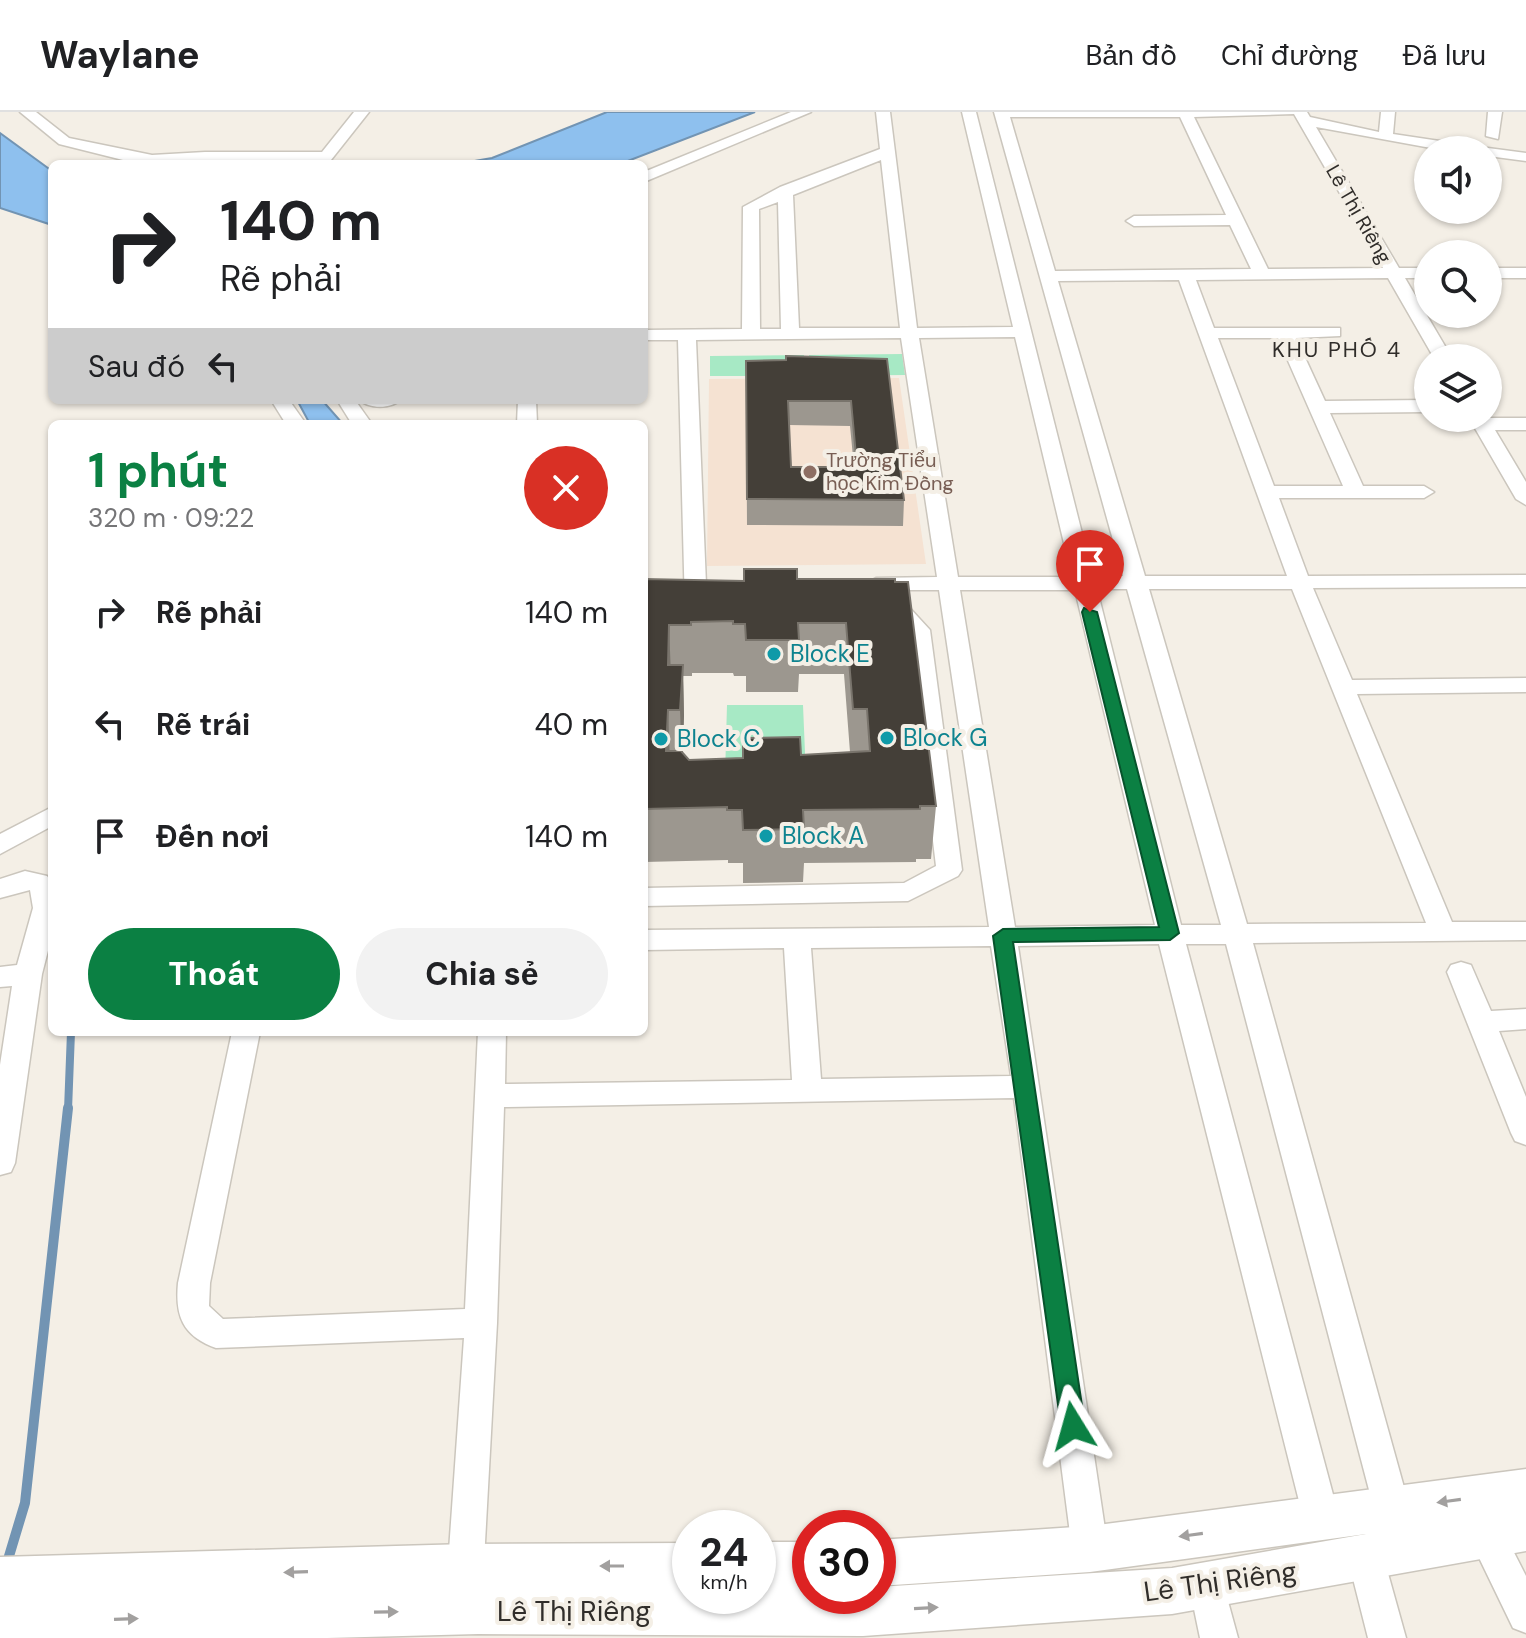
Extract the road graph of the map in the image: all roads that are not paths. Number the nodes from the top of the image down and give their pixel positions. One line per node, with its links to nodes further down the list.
1 (27, 112): 2 (street)
2 (362, 112)
3 (804, 112): 19 (street)
4 (883, 112): 16 (street)
5 (969, 112): 30 (street)
6 (1124, 112): 10 (street); 11 (street)
7 (1288, 112): 11 (street)
8 (1388, 112): 14 (street)
9 (1495, 112): 13 (street)
10 (1001, 113): 29 (street)
11 (1185, 113): 21 (street)
12 (1302, 116): 14 (street); 23 (street, Lê Thị Riêng)
13 (1493, 136)
14 (1382, 137): 15 (street)
15 (1414, 142)
16 (886, 152): 20 (street); 38 (street)
17 (1502, 154): 18 (street)
18 (1526, 157)
19 (648, 175)
20 (785, 190): 36 (street); 37 (street)
21 (1237, 220): 22 (street); 28 (street)
22 (1134, 221)
23 (1394, 273): 24 (street); 28 (street); 39 (street, Lê Thị Riêng)
24 (1414, 273)
25 (1502, 273): 26 (street)
26 (1526, 273)
27 (1185, 274): 28 (street); 29 (street); 32 (street)
28 (1262, 274)
29 (1048, 276): 51 (street)
30 (1021, 332): 38 (street); 50 (street)
31 (1334, 332): 33 (street)
32 (1207, 333): 33 (street); 45 (street)
33 (1285, 333): 41 (street)
34 (648, 335): 35 (street)
35 (687, 335): 36 (street); 55 (street)
36 (751, 335): 37 (street)
37 (790, 335): 38 (street)
38 (909, 335): 53 (street)
39 (1435, 344)
40 (1414, 406): 41 (street)
41 (1318, 407): 46 (street)
42 (1502, 422): 43 (street)
43 (1526, 424)
44 (1486, 432): 48 (street)
45 (1266, 492): 46 (street); 52 (street)
46 (1356, 492): 47 (street)
47 (1424, 492)
48 (1526, 499)
49 (1526, 581): 52 (street)
50 (1083, 582): 51 (street); 53 (street); 66 (street)
51 (1136, 582): 52 (street); 64 (street)
52 (1300, 582): 58 (street)
53 (948, 584): 62 (street); 67 (street)
54 (671, 585): 55 (street)
55 (705, 585): 56 (street)
56 (670, 609)
57 (1526, 685): 58 (street)
58 (1343, 687): 65 (street)
59 (48, 817): 60 (street)
60 (0, 845)
61 (0, 889): 71 (street)
62 (648, 897)
63 (1526, 931): 65 (street)
64 (1236, 932): 65 (street); 66 (street); 84 (street)
65 (1443, 932)
66 (1170, 933): 67 (street); 85 (street)
67 (1003, 936): 68 (street); 77 (street)
68 (797, 938): 69 (street); 78 (street)
69 (648, 940)
70 (1461, 972): 73 (street)
71 (14, 975): 76 (street)
72 (1526, 1019): 73 (street)
73 (1480, 1022): 80 (street)
74 (245, 1036): 82 (street)
75 (492, 1036): 79 (street)
76 (8, 1061): 81 (street)
77 (1027, 1087): 78 (street); 87 (street)
78 (807, 1091): 79 (street)
79 (489, 1096): 82 (street)
80 (1526, 1133)
81 (0, 1163)
82 (481, 1323): 93 (street)
83 (1526, 1491): 84 (street, Lê Thị Riêng, one-way to 84)
84 (1392, 1509): 85 (street, Lê Thị Riêng)
85 (1321, 1517): 87 (street, Lê Thị Riêng, one-way to 87)
86 (1506, 1533): 88 (street, Lê Thị Riêng); 95 (street)
87 (1090, 1549): 89 (street, Lê Thị Riêng)
88 (1366, 1559): 92 (street, Lê Thị Riêng); 99 (street)
89 (896, 1562)
90 (672, 1568): 93 (street, Lê Thị Riêng, one-way to 93)
91 (0, 1580): 94 (street, Lê Thị Riêng)
92 (1207, 1585): 97 (street, Lê Thị Riêng, one-way to 92); 98 (street)
93 (463, 1589): 94 (street, Lê Thị Riêng); 97 (street, Lê Thị Riêng)
94 (53, 1600): 96 (street, Lê Thị Riêng)
95 (1526, 1615)
96 (0, 1623)
97 (864, 1625)
98 (1219, 1638)
99 (1387, 1638)

